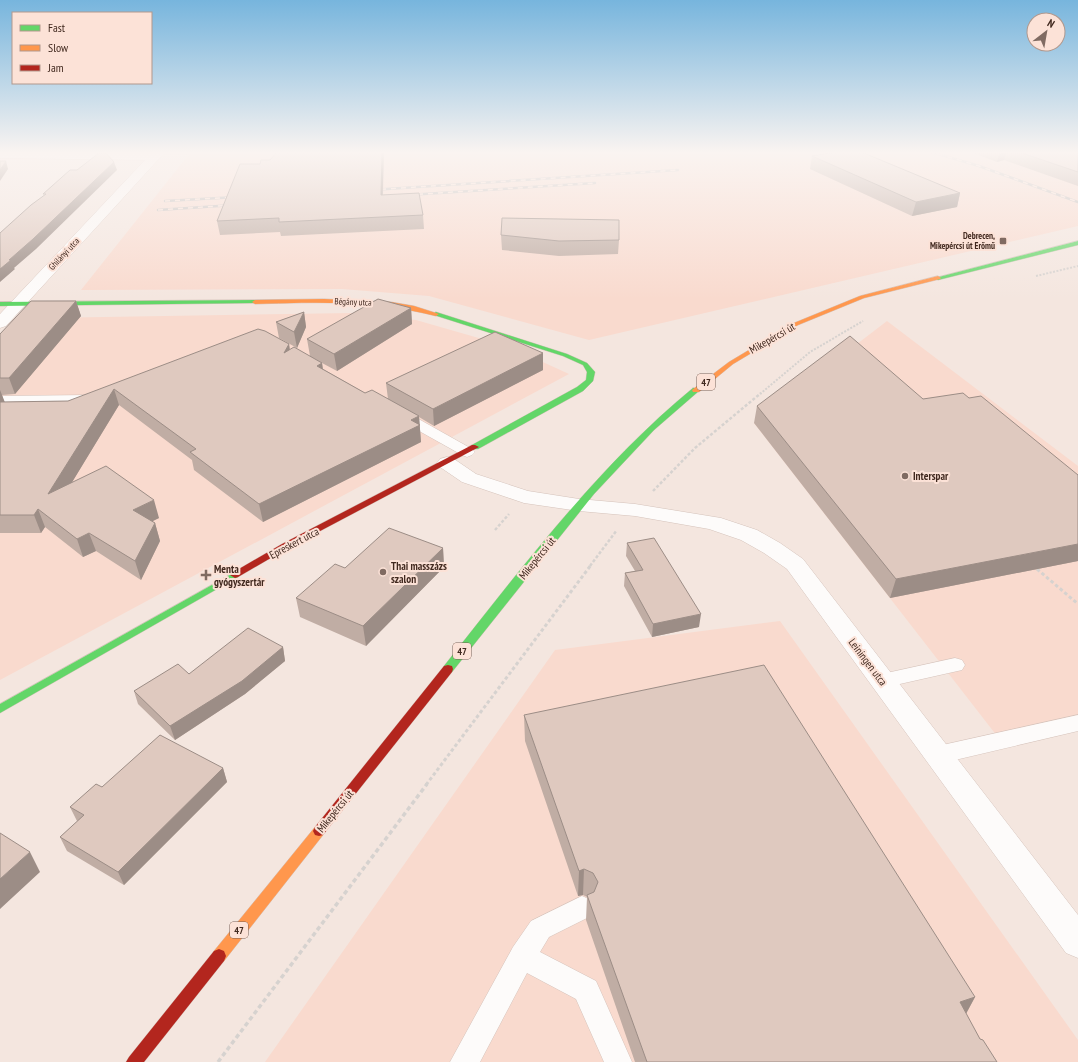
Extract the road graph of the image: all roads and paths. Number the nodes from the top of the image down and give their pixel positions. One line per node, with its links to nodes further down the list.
1 (114, 201): 6 (street, Ghilányi utca)
2 (1078, 243): 14 (main road, Mikepércsi út / 47)
3 (1078, 266): 4 (path)
4 (1033, 277)
5 (0, 304): 6 (main road, Bégány utca)
6 (17, 304): 8 (street, Ghilányi utca); 12 (main road, Bégány utca)
7 (868, 318): 15 (path)
8 (0, 323)
9 (107, 393): 10 (lane)
10 (0, 400)
11 (390, 409): 12 (lane)
12 (467, 452): 13 (main road, Bégány utca)
13 (447, 463): 14 (street); 20 (main road, Epreskert utca)
14 (579, 505): 15 (street, Leiningen utca); 26 (main road, Mikepércsi út / 47)
15 (635, 510): 19 (street, Leiningen utca); 27 (path)
16 (1038, 569): 17 (path)
17 (1078, 604)
18 (955, 665): 19 (lane)
19 (882, 681): 22 (street, Leiningen utca)
20 (0, 709)
21 (1078, 723): 22 (lane)
22 (938, 755): 24 (street, Leiningen utca)
23 (582, 908): 25 (lane)
24 (1078, 942)
25 (522, 956): 28 (lane); 29 (lane)
26 (134, 1062)
27 (218, 1062)
28 (464, 1062)
29 (618, 1062)

